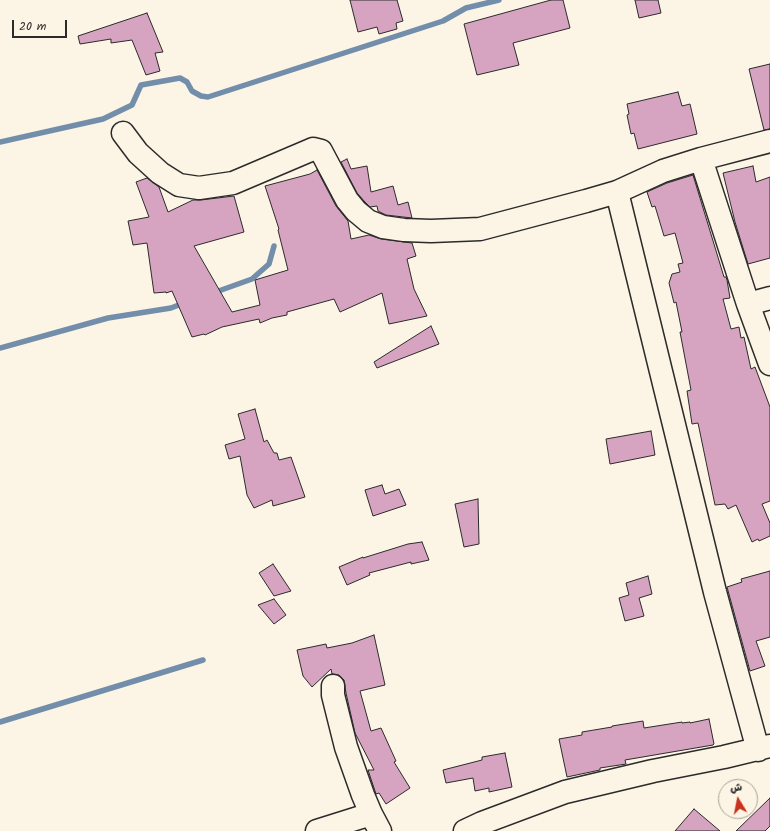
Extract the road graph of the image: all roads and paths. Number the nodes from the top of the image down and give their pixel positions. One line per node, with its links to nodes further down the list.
1 (124, 133): 4 (street)
2 (770, 141): 3 (street)
3 (701, 159): 4 (street); 6 (street)
4 (617, 192): 9 (street)
5 (770, 298): 6 (street)
6 (748, 304): 7 (street)
7 (770, 364)
8 (333, 686): 10 (street)
9 (764, 748): 12 (street)
10 (375, 822): 11 (street)
11 (317, 831)
12 (464, 831)

